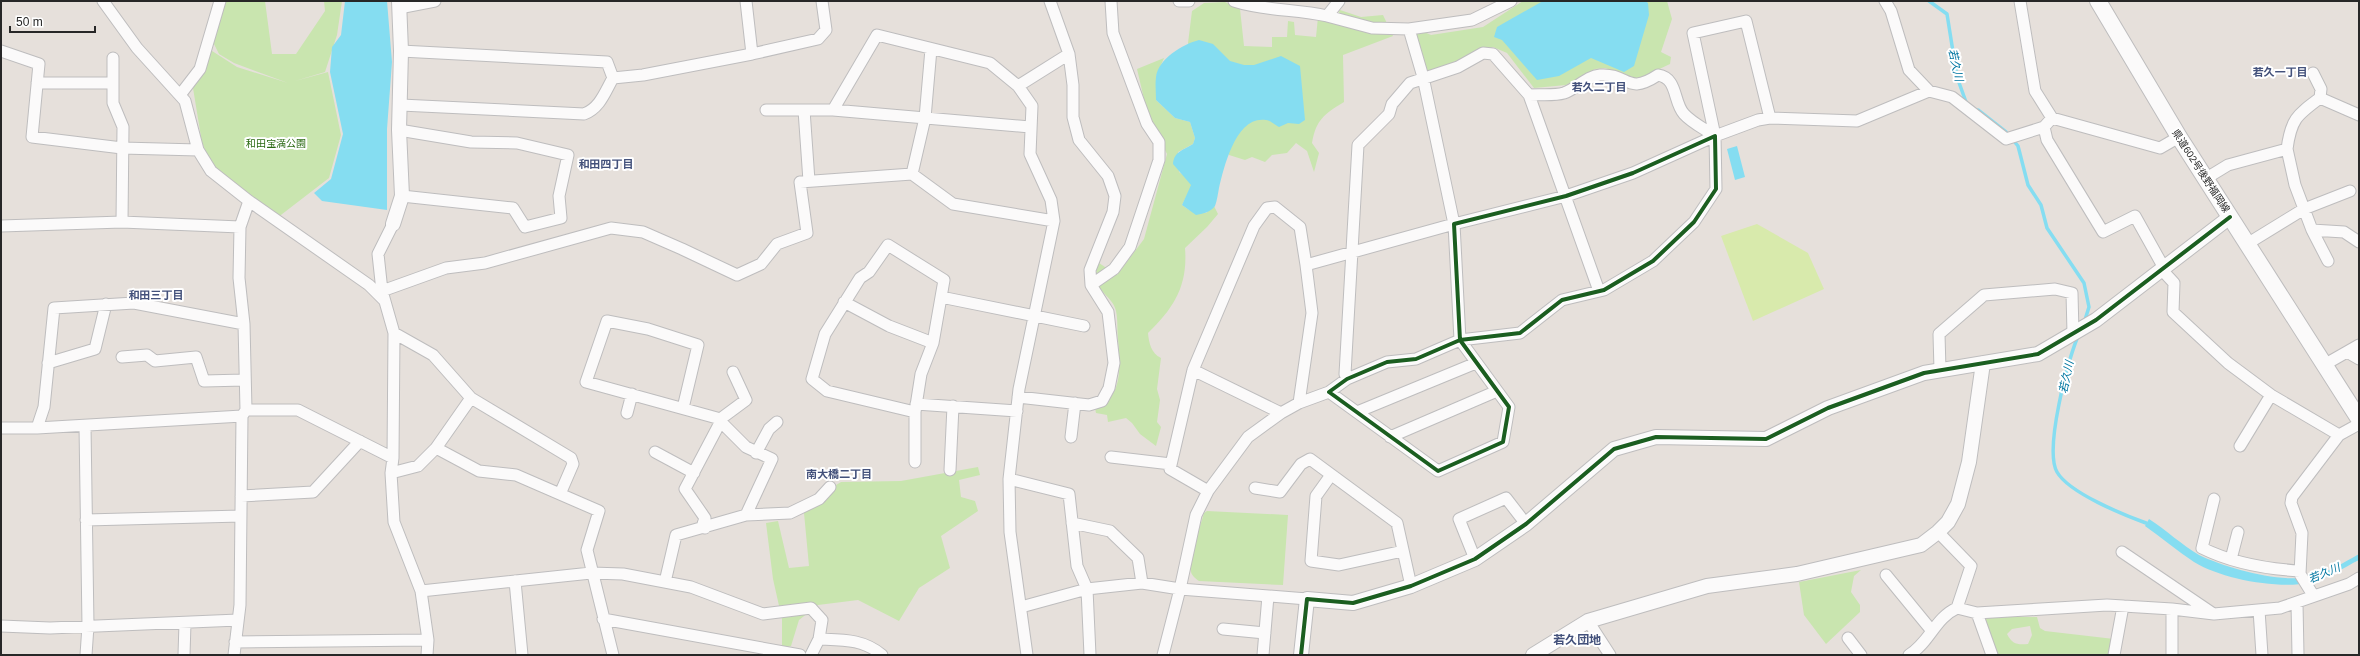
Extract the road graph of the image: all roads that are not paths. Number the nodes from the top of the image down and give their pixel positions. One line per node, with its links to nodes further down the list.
1 (103, 1): 32 (street)
2 (220, 1): 32 (street)
3 (435, 1): 16 (street)
4 (746, 1): 22 (street)
5 (822, 1): 22 (street)
6 (1050, 1): 23 (street)
7 (1111, 1): 73 (street)
8 (1179, 1): 9 (street)
9 (1189, 1)
10 (1234, 1): 17 (street)
11 (1339, 1): 17 (street)
12 (1511, 1): 18 (street)
13 (1885, 1): 31 (street)
14 (2020, 1): 42 (street)
15 (2098, 1): 47 (main road, 県道602号後野福岡線)
16 (399, 5): 21 (street)
17 (1327, 16): 18 (street)
18 (1409, 29): 26 (street)
19 (931, 49): 30 (street); 38 (street); 40 (street)
20 (1, 51): 28 (street)
21 (401, 51): 27 (street); 35 (street)
22 (752, 54): 27 (street)
23 (1069, 54): 30 (street); 73 (street)
24 (113, 58): 29 (street)
25 (2313, 73): 34 (street)
26 (1423, 77): 33 (street); 63 (street); 69 (street)
27 (613, 78): 35 (street)
28 (37, 83): 29 (street); 48 (street)
29 (113, 83): 48 (street)
30 (1018, 86): 43 (street)
31 (1929, 91): 41 (street); 44 (street)
32 (180, 95): 50 (street)
33 (1530, 95): 46 (street); 56 (street)
34 (2320, 98): 39 (street); 49 (street)
35 (401, 105): 45 (street)
36 (766, 110): 37 (street)
37 (804, 110): 38 (street); 53 (street)
38 (833, 110): 40 (street)
39 (2359, 115)
40 (924, 118): 43 (street); 51 (street)
41 (1770, 118): 46 (street); 46 (street)
42 (2052, 118): 44 (street); 47 (street)
43 (1030, 127): 60 (street)
44 (2044, 127): 72 (street)
45 (399, 130): 55 (street); 55 (street)
46 (1715, 136): 56 (street); 74 (street)
47 (2179, 137): 52 (main road, 県道602号後野福岡線)
48 (122, 148): 50 (street); 61 (street)
49 (2287, 149): 52 (street); 58 (street)
50 (198, 150): 57 (street)
51 (912, 174): 53 (street); 60 (street)
52 (2205, 179): 59 (main road, 県道602号後野福岡線)
53 (809, 181): 75 (street)
54 (2350, 191): 58 (street)
55 (402, 196): 62 (street)
56 (1566, 196): 63 (street); 74 (street)
57 (248, 201): 65 (street); 75 (street)
58 (2304, 209): 66 (street); 68 (street)
59 (2230, 216): 68 (main road, 県道602号後野福岡線); 72 (street)
60 (1054, 221): 79 (street)
61 (122, 222): 64 (street); 65 (street)
62 (393, 224): 75 (street)
63 (1454, 224): 69 (street); 84 (street)
64 (1, 226)
65 (240, 226): 80 (street)
66 (2312, 230): 67 (street); 70 (street)
67 (2359, 242)
68 (2247, 244): 93 (main road, 県道602号後野福岡線)
69 (1353, 252): 71 (street); 97 (street)
70 (2328, 261)
71 (1306, 265): 94 (street); 106 (street)
72 (2163, 269): 83 (street); 102 (street)
73 (1091, 285): 105 (street)
74 (1599, 291): 84 (street)
75 (384, 295): 82 (street)
76 (941, 297): 77 (street); 79 (street); 85 (street)
77 (844, 302): 85 (street); 109 (street)
78 (106, 304): 80 (street); 90 (street); 90 (street)
79 (1034, 317): 81 (street); 103 (street)
80 (244, 324): 98 (street)
81 (1084, 326)
82 (394, 333): 104 (street); 131 (street)
83 (2073, 333): 92 (street); 95 (street)
84 (1460, 340): 91 (street); 97 (street)
85 (933, 343): 109 (street)
86 (2359, 345): 87 (street)
87 (2347, 352): 89 (street); 93 (street)
88 (122, 357): 98 (street)
89 (2359, 359)
90 (48, 363): 121 (street)
91 (1476, 363): 99 (street); 112 (street)
92 (1984, 363): 95 (street); 151 (street)
93 (2324, 365): 115 (main road, 県道602号後野福岡線)
94 (1193, 370): 114 (street); 133 (street)
95 (1940, 370): 149 (street)
96 (733, 372): 116 (street)
97 (1347, 379): 100 (street)
98 (244, 380): 113 (street)
99 (1497, 391): 123 (street); 123 (street)
100 (1329, 392): 106 (street); 112 (street)
101 (632, 394): 108 (street); 108 (street); 111 (street)
102 (2271, 395): 122 (street); 126 (street)
103 (1018, 397): 105 (street); 110 (street)
104 (471, 398): 127 (street); 142 (street)
105 (1075, 403): 124 (street)
106 (1299, 403): 114 (street)
107 (953, 406): 109 (street); 110 (street); 134 (street)
108 (683, 408): 116 (street)
109 (916, 408): 132 (street)
110 (1017, 411): 138 (street)
111 (626, 412)
112 (1357, 412): 123 (street)
113 (244, 413): 119 (street); 125 (street); 143 (street)
114 (1281, 413): 141 (street)
115 (2359, 419)
116 (721, 421): 129 (street); 136 (street)
117 (777, 422): 129 (street)
118 (2359, 424): 122 (street)
119 (85, 426): 121 (street); 147 (street)
120 (1, 428): 121 (street)
121 (37, 428)
122 (2338, 435): 158 (street)
123 (1390, 436)
124 (1071, 437)
125 (360, 441): 131 (street); 143 (street)
126 (2240, 446)
127 (436, 448): 135 (street); 142 (street)
128 (655, 452): 136 (street)
129 (756, 453): 145 (street)
130 (1111, 457): 133 (street)
131 (393, 458): 135 (street)
132 (915, 462)
133 (1171, 464): 141 (street)
134 (950, 470)
135 (391, 473): 167 (street)
136 (694, 473): 150 (street)
137 (1330, 475): 140 (street); 153 (street); 153 (street)
138 (1009, 479): 148 (street); 173 (street)
139 (830, 487): 145 (street)
140 (1254, 488)
141 (1208, 491): 166 (street)
142 (560, 494): 157 (street)
143 (241, 496): 146 (street)
144 (2214, 499): 156 (street)
145 (746, 515): 150 (street)
146 (241, 516): 147 (street); 180 (street)
147 (86, 520): 184 (street)
148 (1072, 523): 163 (street); 165 (street)
149 (1526, 524): 155 (street); 155 (street)
150 (705, 528): 162 (street)
151 (1938, 532): 174 (street); 181 (street)
152 (2238, 532): 156 (street)
153 (1403, 551): 164 (street)
154 (2122, 552): 178 (street)
155 (1475, 559): 164 (street)
156 (2231, 559): 158 (street)
157 (591, 573): 161 (street); 162 (street); 179 (street)
158 (2300, 573): 168 (street)
159 (1886, 575): 186 (street)
160 (2359, 578): 168 (street)
161 (515, 581): 167 (street); 197 (street)
162 (665, 582): 189 (street)
163 (1142, 583): 165 (street); 166 (street)
164 (1411, 586): 170 (street)
165 (1087, 589): 173 (street); 203 (street)
166 (1180, 589): 169 (street); 204 (street)
167 (421, 591): 190 (street)
168 (2313, 595): 171 (street)
169 (1268, 596): 170 (street); 187 (street)
170 (1307, 600): 206 (street)
171 (2297, 603): 176 (street); 214 (street)
172 (2123, 606): 175 (street); 177 (street); 211 (street)
173 (1021, 607): 202 (street)
174 (1957, 608): 177 (street); 186 (street)
175 (2172, 609): 178 (street); 212 (street)
176 (2259, 610): 178 (street); 213 (street)
177 (1977, 613): 210 (street)
178 (2214, 614)
179 (603, 619): 198 (street); 199 (street)
180 (238, 620): 182 (street); 191 (street)
181 (1588, 621): 207 (street); 208 (street)
182 (184, 623): 184 (street); 194 (street)
183 (1, 626): 184 (street)
184 (88, 626): 193 (street)
185 (1223, 629): 187 (street)
186 (1932, 631): 209 (street)
187 (1265, 633): 205 (street)
188 (1848, 638): 192 (street)
189 (818, 639): 200 (street); 201 (street)
190 (428, 640): 191 (street); 196 (street)
191 (236, 642): 195 (street)
192 (1858, 654)
193 (86, 655)
194 (184, 655)
195 (234, 655)
196 (427, 655)
197 (522, 655)
198 (613, 655)
199 (800, 655)
200 (811, 655)
201 (882, 655)
202 (1027, 655)
203 (1090, 655)
204 (1163, 655)
205 (1263, 655)
206 (1301, 655)
207 (1534, 655)
208 (1610, 655)
209 (1909, 655)
210 (1992, 655)
211 (2114, 655)
212 (2172, 655)
213 (2262, 655)
214 (2298, 655)

